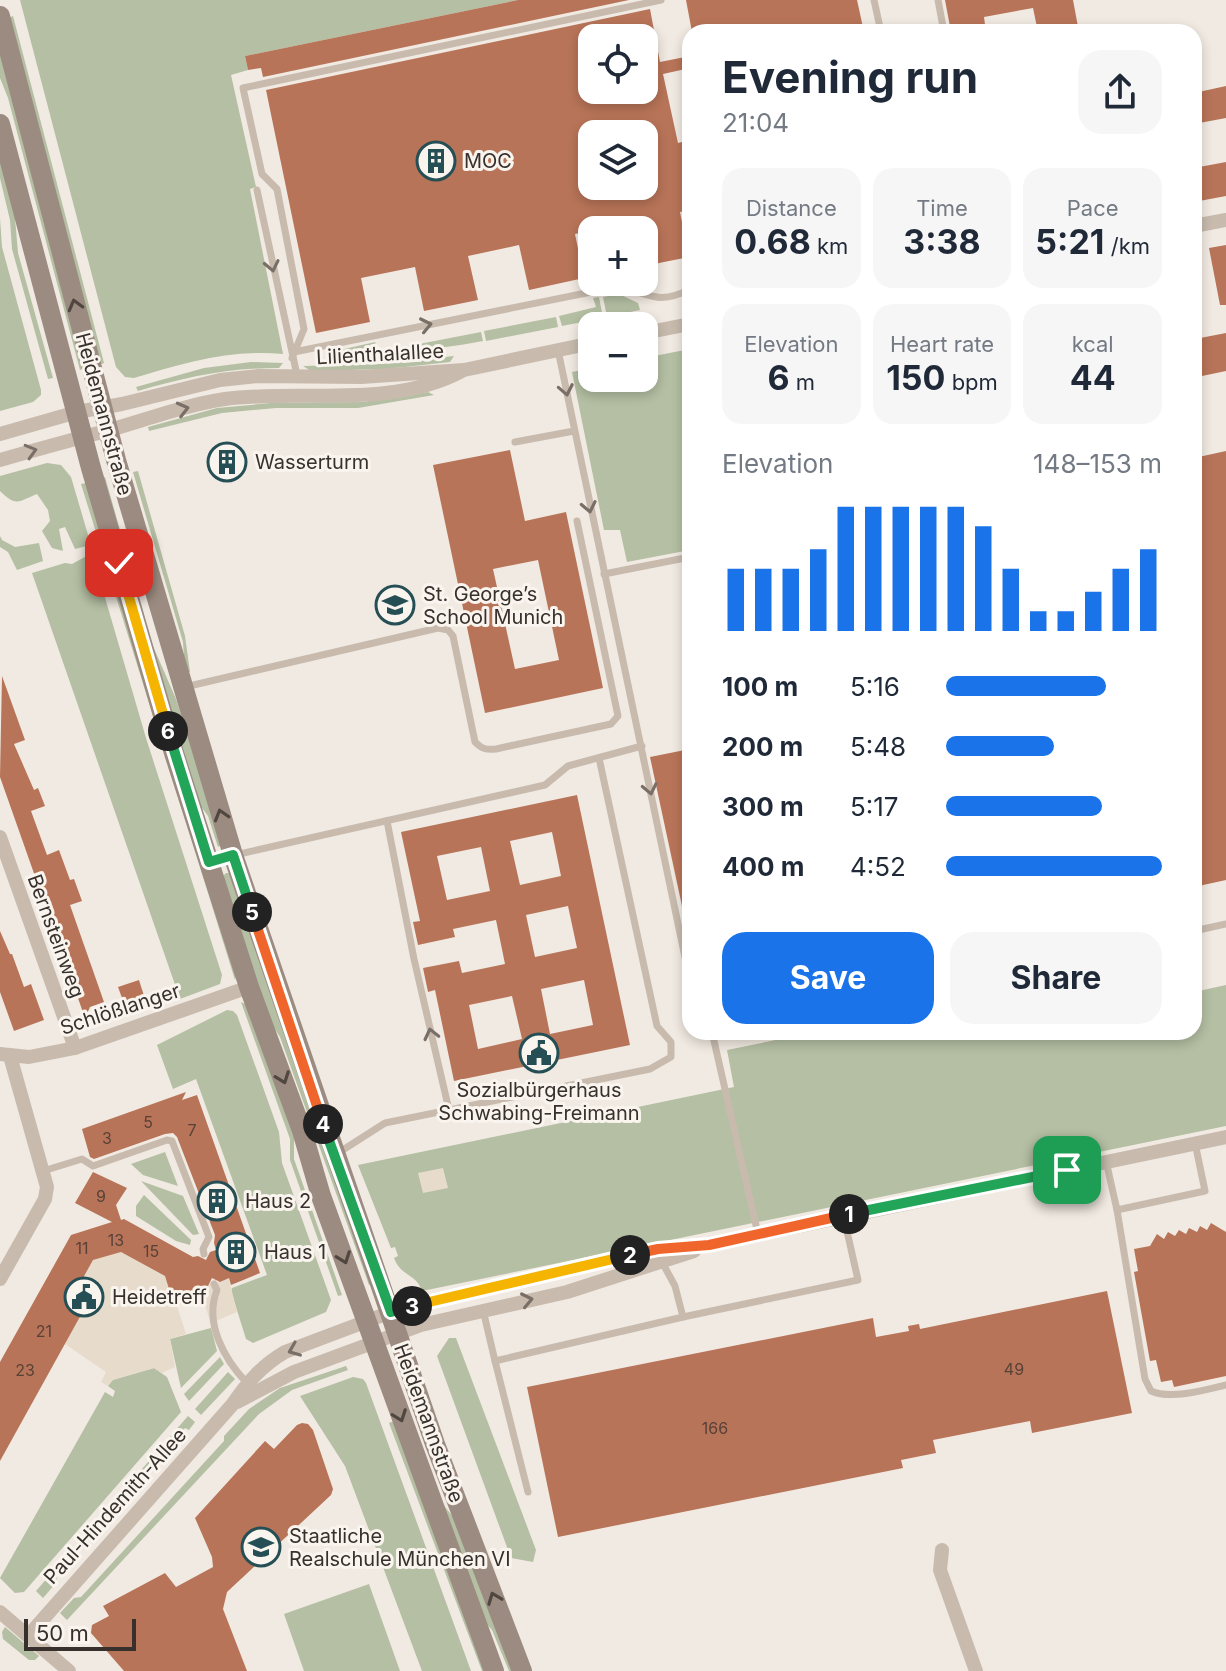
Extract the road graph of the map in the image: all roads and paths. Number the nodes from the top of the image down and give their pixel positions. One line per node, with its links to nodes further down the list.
1 (661, 0): 16 (lane)
2 (874, 0): 5 (lane)
3 (938, 0): 6 (lane)
4 (0, 16): 20 (main road, Heidemannstraße, one-way to 4)
5 (879, 24)
6 (942, 24)
7 (0, 124): 21 (main road, Heidemannstraße)
8 (257, 190): 16 (lane, one-way to 16)
9 (1226, 220): 10 (street)
10 (1202, 224)
11 (682, 293): 16 (lane, one-way to 11)
12 (682, 326): 13 (street)
13 (658, 330)
14 (578, 346): 15 (street, Lilienthalallee)
15 (558, 350): 17 (street, Lilienthalallee); 23 (lane, one-way to 23)
16 (293, 355): 18 (lane)
17 (464, 370): 18 (street, Lilienthalallee); 19 (street, Lilienthalallee)
18 (298, 377): 19 (street, Lilienthalallee); 20 (street, Lilienthalallee)
19 (299, 395): 22 (street, Lilienthalallee, one-way to 19)
20 (102, 408): 21 (street, Lilienthalallee); 22 (main road, Heidemannstraße)
21 (77, 412): 24 (street, Lilienthalallee); 25 (main road, Heidemannstraße)
22 (108, 430): 25 (street, Lilienthalallee); 34 (main road, Heidemannstraße)
23 (574, 431): 26 (lane); 29 (lane, one-way to 29)
24 (0, 434)
25 (83, 436): 27 (street, Lilienthalallee, one-way to 25); 42 (main road, Heidemannstraße)
26 (515, 442)
27 (0, 460)
28 (577, 521): 30 (lane)
29 (595, 538): 30 (lane); 32 (lane)
30 (581, 541): 36 (lane)
31 (682, 559): 32 (lane)
32 (604, 574): 33 (lane); 35 (lane)
33 (613, 581)
34 (183, 687): 36 (lane); 41 (main road, Heidemannstraße, one-way to 34)
35 (634, 713): 36 (lane); 37 (lane)
36 (618, 716)
37 (642, 746): 38 (lane); 45 (lane, one-way to 45)
38 (599, 758): 39 (lane); 50 (lane)
39 (387, 821): 41 (lane); 50 (lane, one-way to 39)
40 (0, 837): 48 (street, Bernsteinweg)
41 (233, 855): 42 (main road); 53 (main road, Heidemannstraße)
42 (209, 862): 46 (main road, Heidemannstraße)
43 (1226, 924): 44 (lane)
44 (1202, 929)
45 (682, 942)
46 (249, 987): 48 (street, Schlößlanger); 67 (main road, Heidemannstraße, one-way to 67)
47 (717, 1040): 58 (lane)
48 (75, 1048): 49 (street, Schlößlanger)
49 (3, 1053): 55 (street)
50 (449, 1110): 53 (lane)
51 (1226, 1137): 52 (street)
52 (1195, 1143): 54 (street); 56 (lane)
53 (334, 1154): 65 (main road, Heidemannstraße)
54 (1106, 1161): 56 (lane); 57 (street)
55 (43, 1171): 60 (lane); 62 (street)
56 (1117, 1210): 72 (lane)
57 (844, 1215): 58 (street); 66 (lane)
58 (758, 1234): 59 (street)
59 (709, 1245): 61 (street, Paul-Hindemith-Allee); 65 (street, Paul-Hindemith-Allee)
60 (204, 1254)
61 (662, 1262): 64 (street, Paul-Hindemith-Allee, one-way to 61); 66 (lane)
62 (0, 1279)
63 (214, 1284): 71 (lane)
64 (483, 1310): 68 (street, Paul-Hindemith-Allee); 70 (lane)
65 (391, 1312): 67 (street, Paul-Hindemith-Allee); 68 (main road, Heidemannstraße)
66 (683, 1317): 70 (lane)
67 (367, 1322): 69 (main road, Heidemannstraße); 71 (street, Paul-Hindemith-Allee, one-way to 71)
68 (397, 1333): 69 (street, Paul-Hindemith-Allee); 80 (main road, Heidemannstraße, one-way to 68)
69 (374, 1343): 73 (street, Paul-Hindemith-Allee); 79 (main road, Heidemannstraße, one-way to 79)
70 (495, 1361): 74 (lane)
71 (247, 1383): 73 (street, Paul-Hindemith-Allee)
72 (1226, 1385)
73 (232, 1405): 77 (street, Paul-Hindemith-Allee)
74 (528, 1492)
75 (942, 1550): 81 (street)
76 (0, 1612): 77 (street)
77 (29, 1635): 78 (street)
78 (69, 1671)
79 (494, 1671)
80 (522, 1671)
81 (976, 1671)

